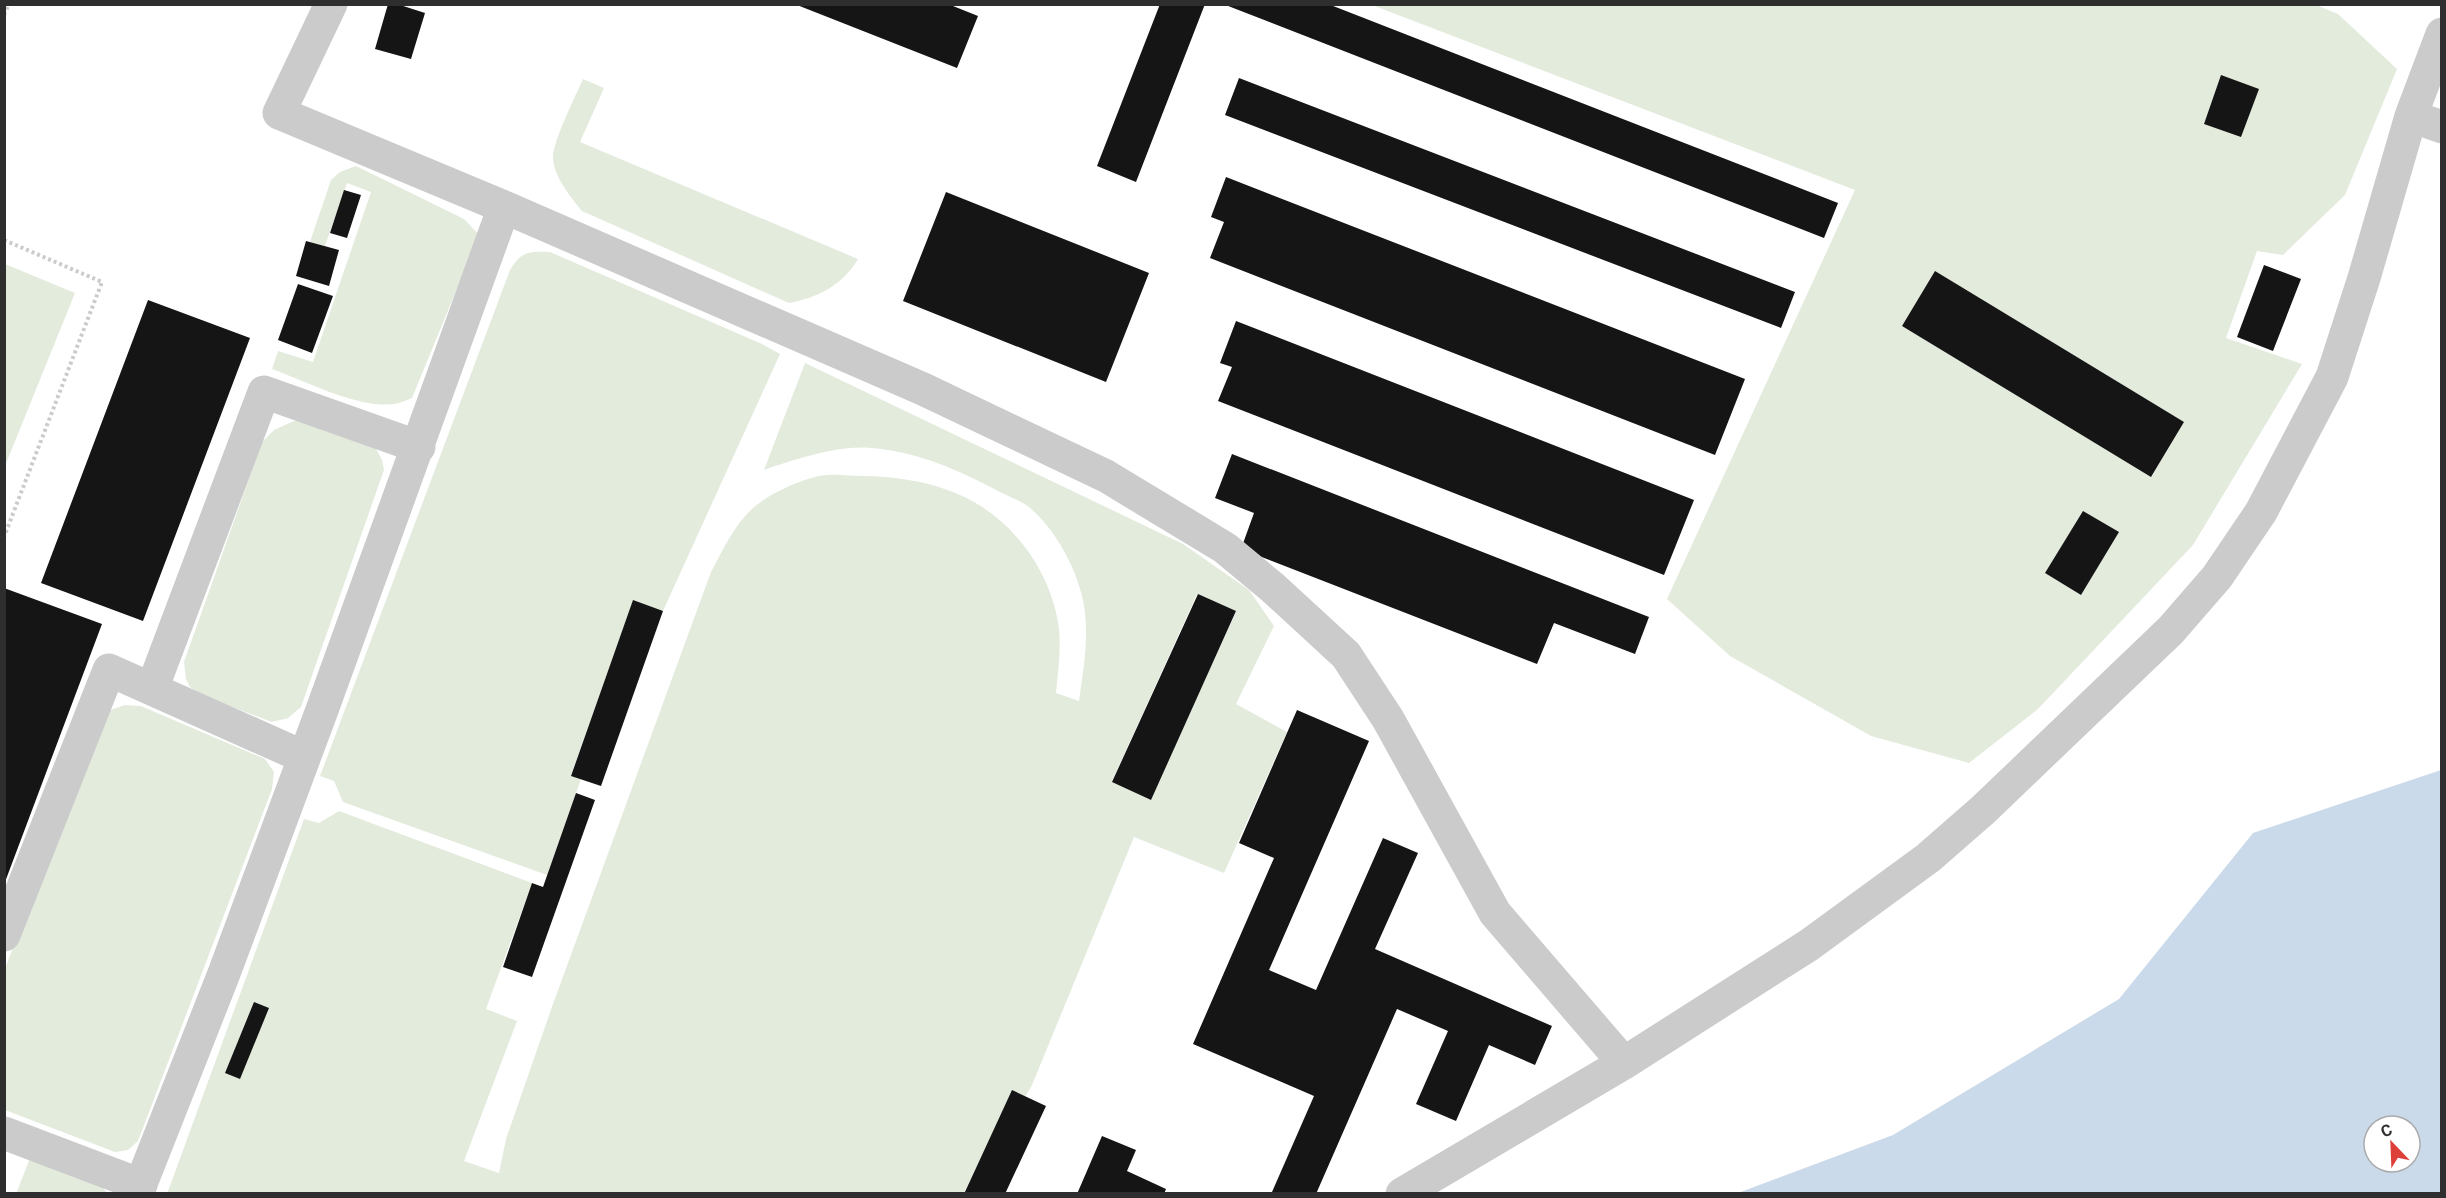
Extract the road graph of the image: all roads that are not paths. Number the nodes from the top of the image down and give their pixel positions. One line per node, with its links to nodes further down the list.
1 (332, 4): 5 (lane)
2 (2442, 34): 3 (lane)
3 (2411, 116): 4 (lane); 10 (lane)
4 (2442, 127)
5 (504, 207): 6 (lane); 10 (lane)
6 (419, 447): 7 (lane); 8 (lane)
7 (152, 689): 8 (lane); 9 (lane)
8 (304, 757): 12 (lane)
9 (4, 935)
10 (1624, 1063): 13 (lane)
11 (4, 1133): 12 (lane)
12 (139, 1189)
13 (1402, 1194)

